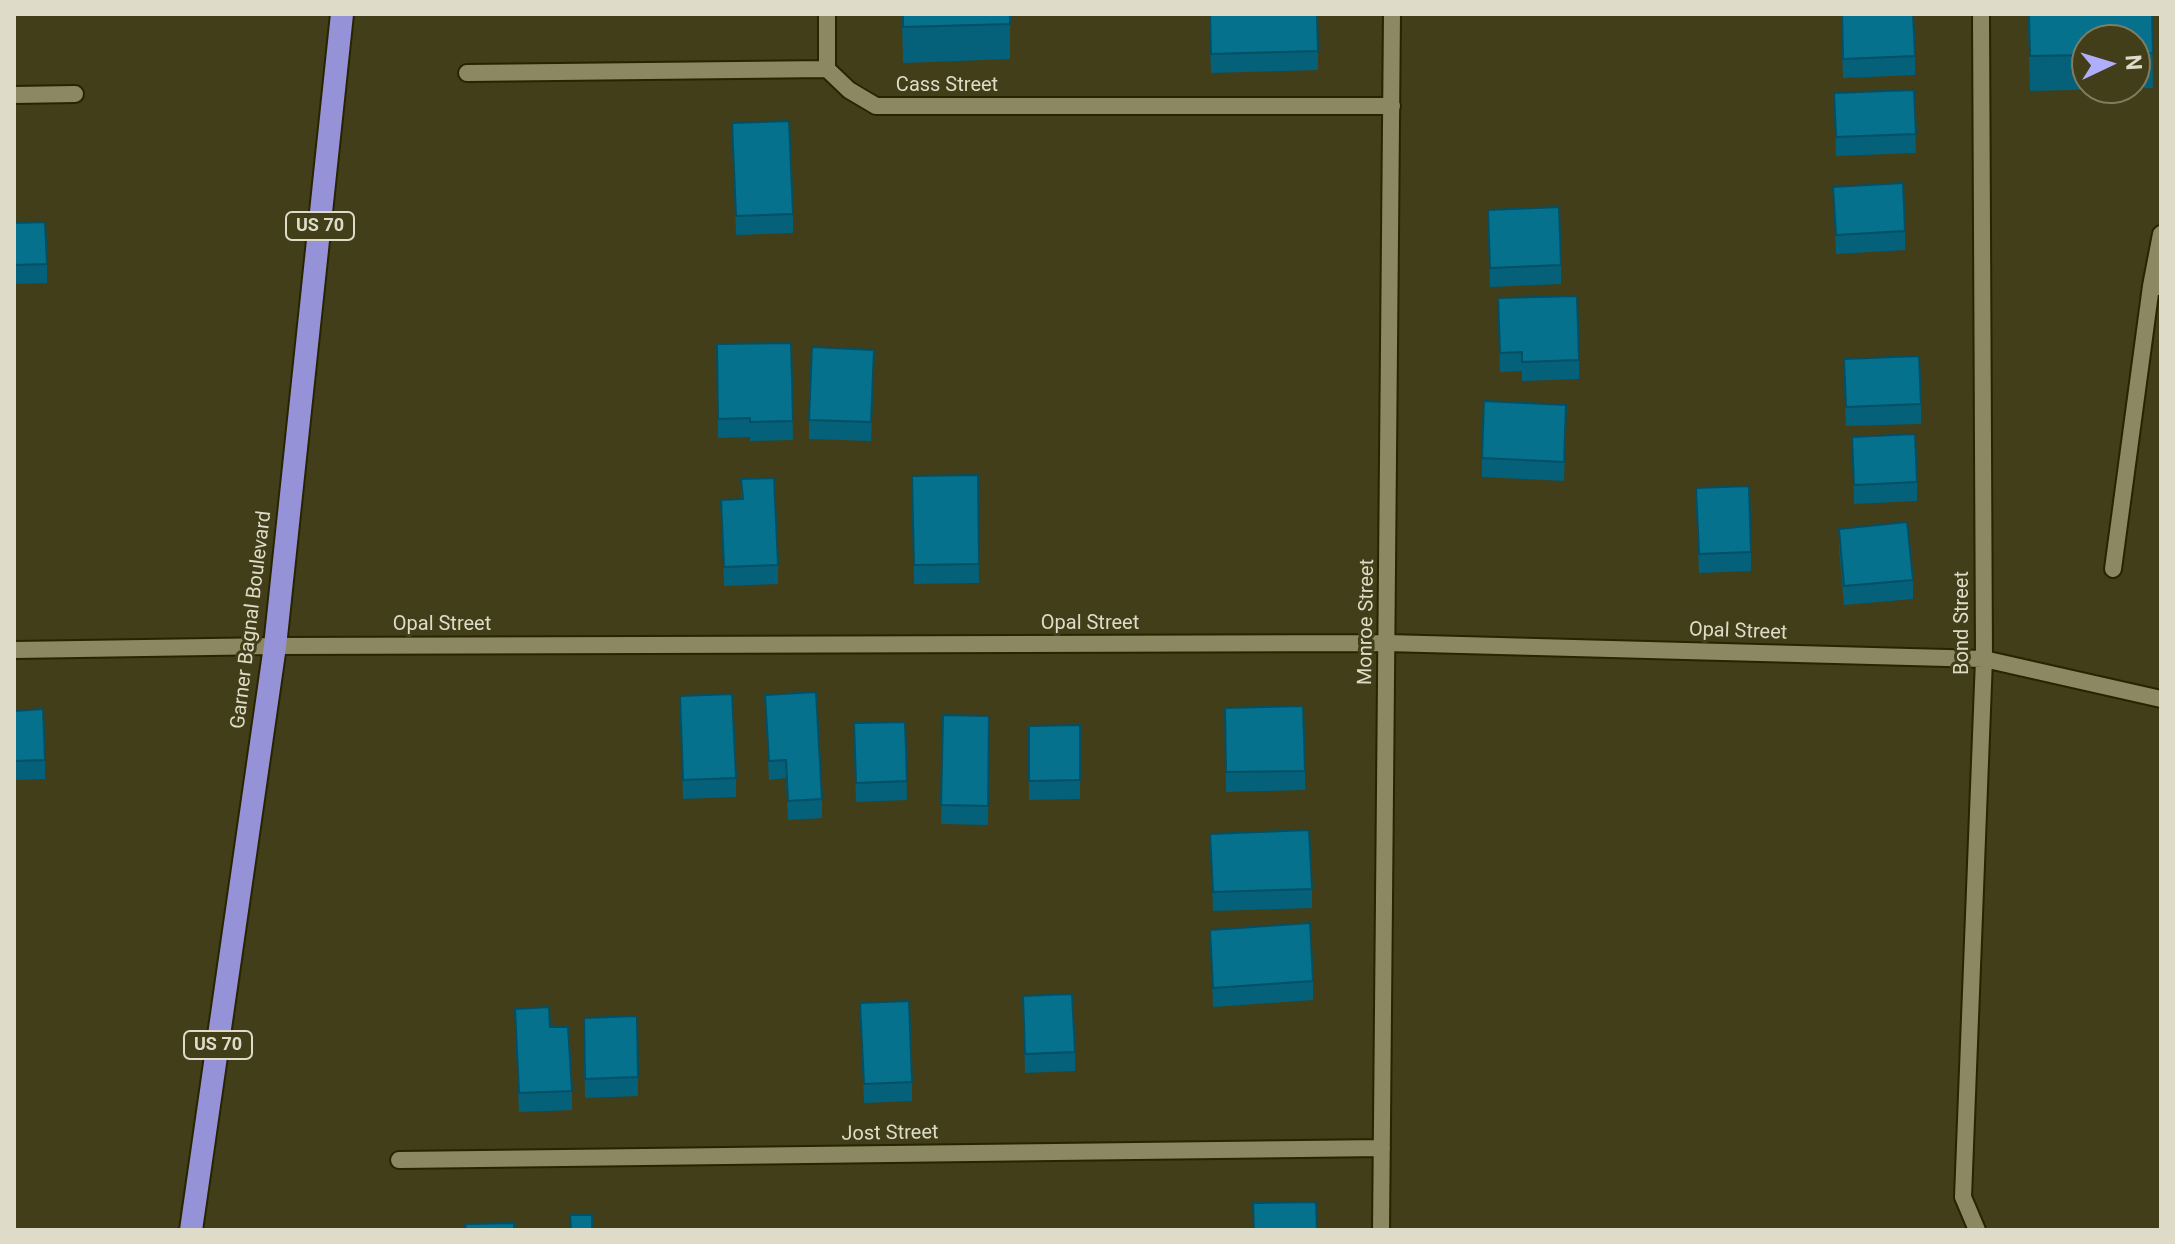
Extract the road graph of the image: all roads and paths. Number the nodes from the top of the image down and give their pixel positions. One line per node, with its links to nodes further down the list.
1 (342, 14): 14 (highway, Garner Bagnal Boulevard / US 70)
2 (827, 14): 5 (street)
3 (1392, 14): 9 (street, Monroe Street)
4 (1981, 14): 16 (street, Bond Street)
5 (827, 69): 6 (street); 9 (street, Cass Street)
6 (467, 73)
7 (75, 94): 8 (street)
8 (14, 95)
9 (1392, 106): 13 (street, Monroe Street)
10 (2161, 234): 11 (street)
11 (2156, 286): 12 (street)
12 (2113, 569)
13 (1387, 643): 14 (street, Opal Street); 16 (street, Opal Street); 18 (street, Monroe Street)
14 (275, 646): 15 (street, Opal Street); 20 (highway, Garner Bagnal Boulevard / US 70)
15 (14, 650)
16 (1984, 659): 17 (street, Opal Street); 22 (street, Bond Street)
17 (2161, 699)
18 (1382, 1148): 19 (street, Jost Street); 21 (street, Monroe Street)
19 (399, 1160)
20 (191, 1230)
21 (1381, 1230)
22 (1977, 1230)

